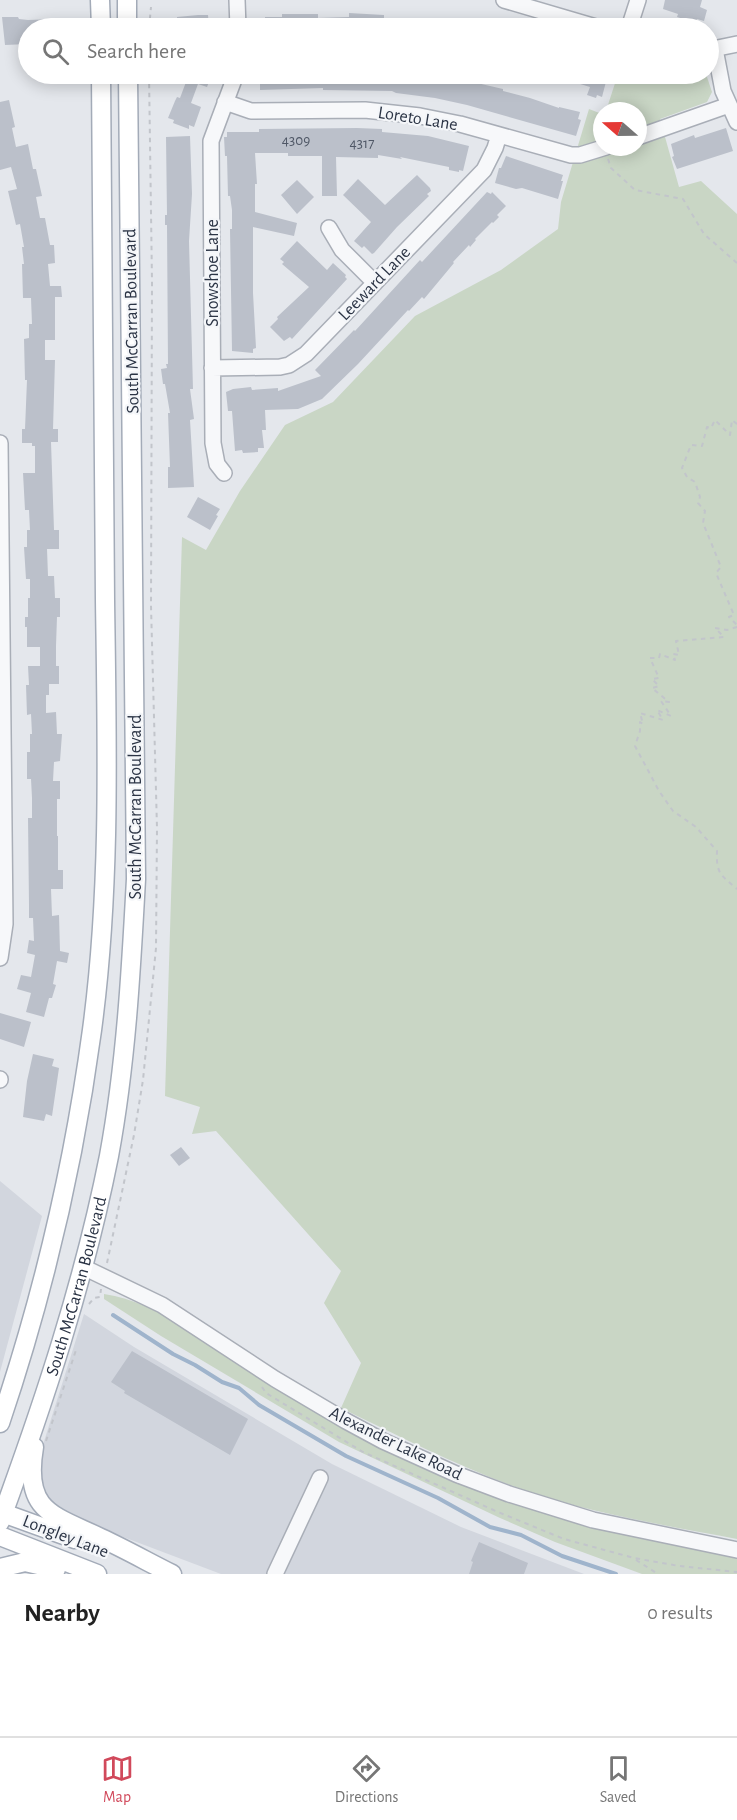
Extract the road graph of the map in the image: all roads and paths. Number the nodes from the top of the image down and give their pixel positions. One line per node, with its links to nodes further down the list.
1 (100, 0): 7 (main road)
2 (127, 0): 8 (main road)
3 (237, 0): 10 (street)
4 (504, 0): 11 (street)
5 (638, 0): 12 (street)
6 (151, 7): 9 (path)
7 (100, 18)
8 (128, 18)
9 (149, 18)
10 (238, 18)
11 (565, 18)
12 (632, 18)
13 (737, 44): 14 (street)
14 (719, 48)
15 (719, 76): 20 (street)
16 (101, 84): 38 (main road, South McCarran Boulevard)
17 (128, 84): 37 (main road, South McCarran Boulevard)
18 (232, 84): 19 (street, Snowshoe Lane)
19 (225, 102): 23 (street, Loreto Lane); 29 (street, Snowshoe Lane)
20 (729, 105): 21 (street); 22 (street)
21 (737, 122)
22 (647, 134)
23 (499, 135): 24 (street, Loreto Lane); 28 (street, Leeward Lane)
24 (593, 153)
25 (608, 156): 27 (path)
26 (329, 228): 28 (street)
27 (737, 263)
28 (375, 283): 29 (street, Leeward Lane)
29 (212, 368): 32 (street, Snowshoe Lane)
30 (737, 424): 33 (path)
31 (0, 443): 34 (street)
32 (224, 473)
33 (737, 626): 35 (path)
34 (2, 832): 36 (street)
35 (737, 889)
36 (0, 958)
37 (84, 1267): 40 (main road, South McCarran Boulevard); 45 (street, Alexander Lake Road)
38 (6, 1385): 39 (main road); 41 (main road, South McCarran Boulevard)
39 (0, 1409)
40 (40, 1411): 43 (main road, South McCarran Boulevard); 51 (main road)
41 (0, 1423)
42 (320, 1478): 52 (street)
43 (1, 1515): 50 (main road, Longley Lane)
44 (0, 1536): 49 (main road, Longley Lane)
45 (737, 1550)
46 (634, 1558): 53 (path)
47 (0, 1568): 48 (main road)
48 (71, 1574)
49 (97, 1574)
50 (166, 1574)
51 (171, 1574)
52 (275, 1574)
53 (658, 1574)

